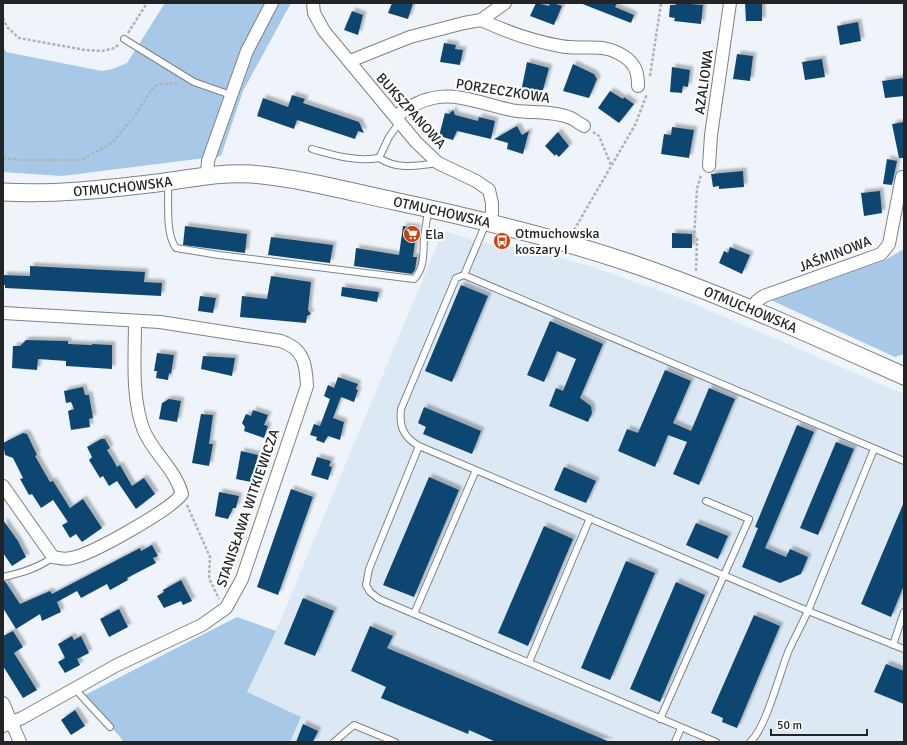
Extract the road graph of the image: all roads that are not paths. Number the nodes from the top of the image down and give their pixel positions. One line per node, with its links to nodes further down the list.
1 (272, 3): 9 (street)
2 (313, 3): 7 (street, BUKSZPANOWA)
3 (506, 3): 5 (street)
4 (730, 3): 15 (street, AZALIOWA)
5 (481, 20): 7 (street); 8 (street)
6 (124, 39): 9 (lane)
7 (350, 61): 10 (street, BUKSZPANOWA)
8 (643, 89)
9 (231, 95): 16 (street)
10 (397, 120): 11 (street, PORZECZKOWA); 13 (lane); 14 (street, BUKSZPANOWA)
11 (584, 126)
12 (312, 149): 13 (lane)
13 (379, 158): 14 (lane)
14 (438, 163): 21 (street, BUKSZPANOWA)
15 (709, 166)
16 (207, 176): 18 (main road, OTMUCHOWSKA); 20 (main road, OTMUCHOWSKA)
17 (902, 177): 23 (street, JAŚMINOWA)
18 (168, 182): 19 (main road, OTMUCHOWSKA); 20 (lane)
19 (3, 192)
20 (428, 208): 21 (main road, OTMUCHOWSKA)
21 (486, 222): 22 (lane); 23 (main road, OTMUCHOWSKA)
22 (464, 275): 27 (lane); 28 (lane)
23 (751, 309): 26 (main road, OTMUCHOWSKA)
24 (3, 313): 25 (street)
25 (135, 321): 34 (street); 43 (street, STANISŁAWA WITKIEWICZA)
26 (904, 376)
27 (420, 446): 30 (lane); 39 (lane)
28 (874, 449): 29 (lane); 37 (lane)
29 (904, 462)
30 (476, 470): 33 (lane); 39 (lane)
31 (3, 486): 34 (street)
32 (706, 501): 35 (lane)
33 (590, 518): 35 (lane); 42 (lane)
34 (53, 557): 36 (lane)
35 (724, 576): 37 (lane); 45 (lane)
36 (3, 577)
37 (808, 611): 40 (lane); 54 (lane)
38 (904, 612): 40 (lane)
39 (414, 614): 42 (lane)
40 (893, 645): 41 (lane)
41 (904, 649)
42 (529, 662): 45 (lane)
43 (74, 688): 46 (street, STANISŁAWA WITKIEWICZA); 47 (lane)
44 (3, 703): 46 (street)
45 (660, 719): 48 (lane)
46 (7, 724): 49 (street)
47 (110, 727)
48 (681, 728): 52 (lane); 53 (lane)
49 (20, 742)
50 (334, 742): 51 (lane)
51 (395, 742)
52 (675, 742)
53 (716, 742)
54 (750, 742)

